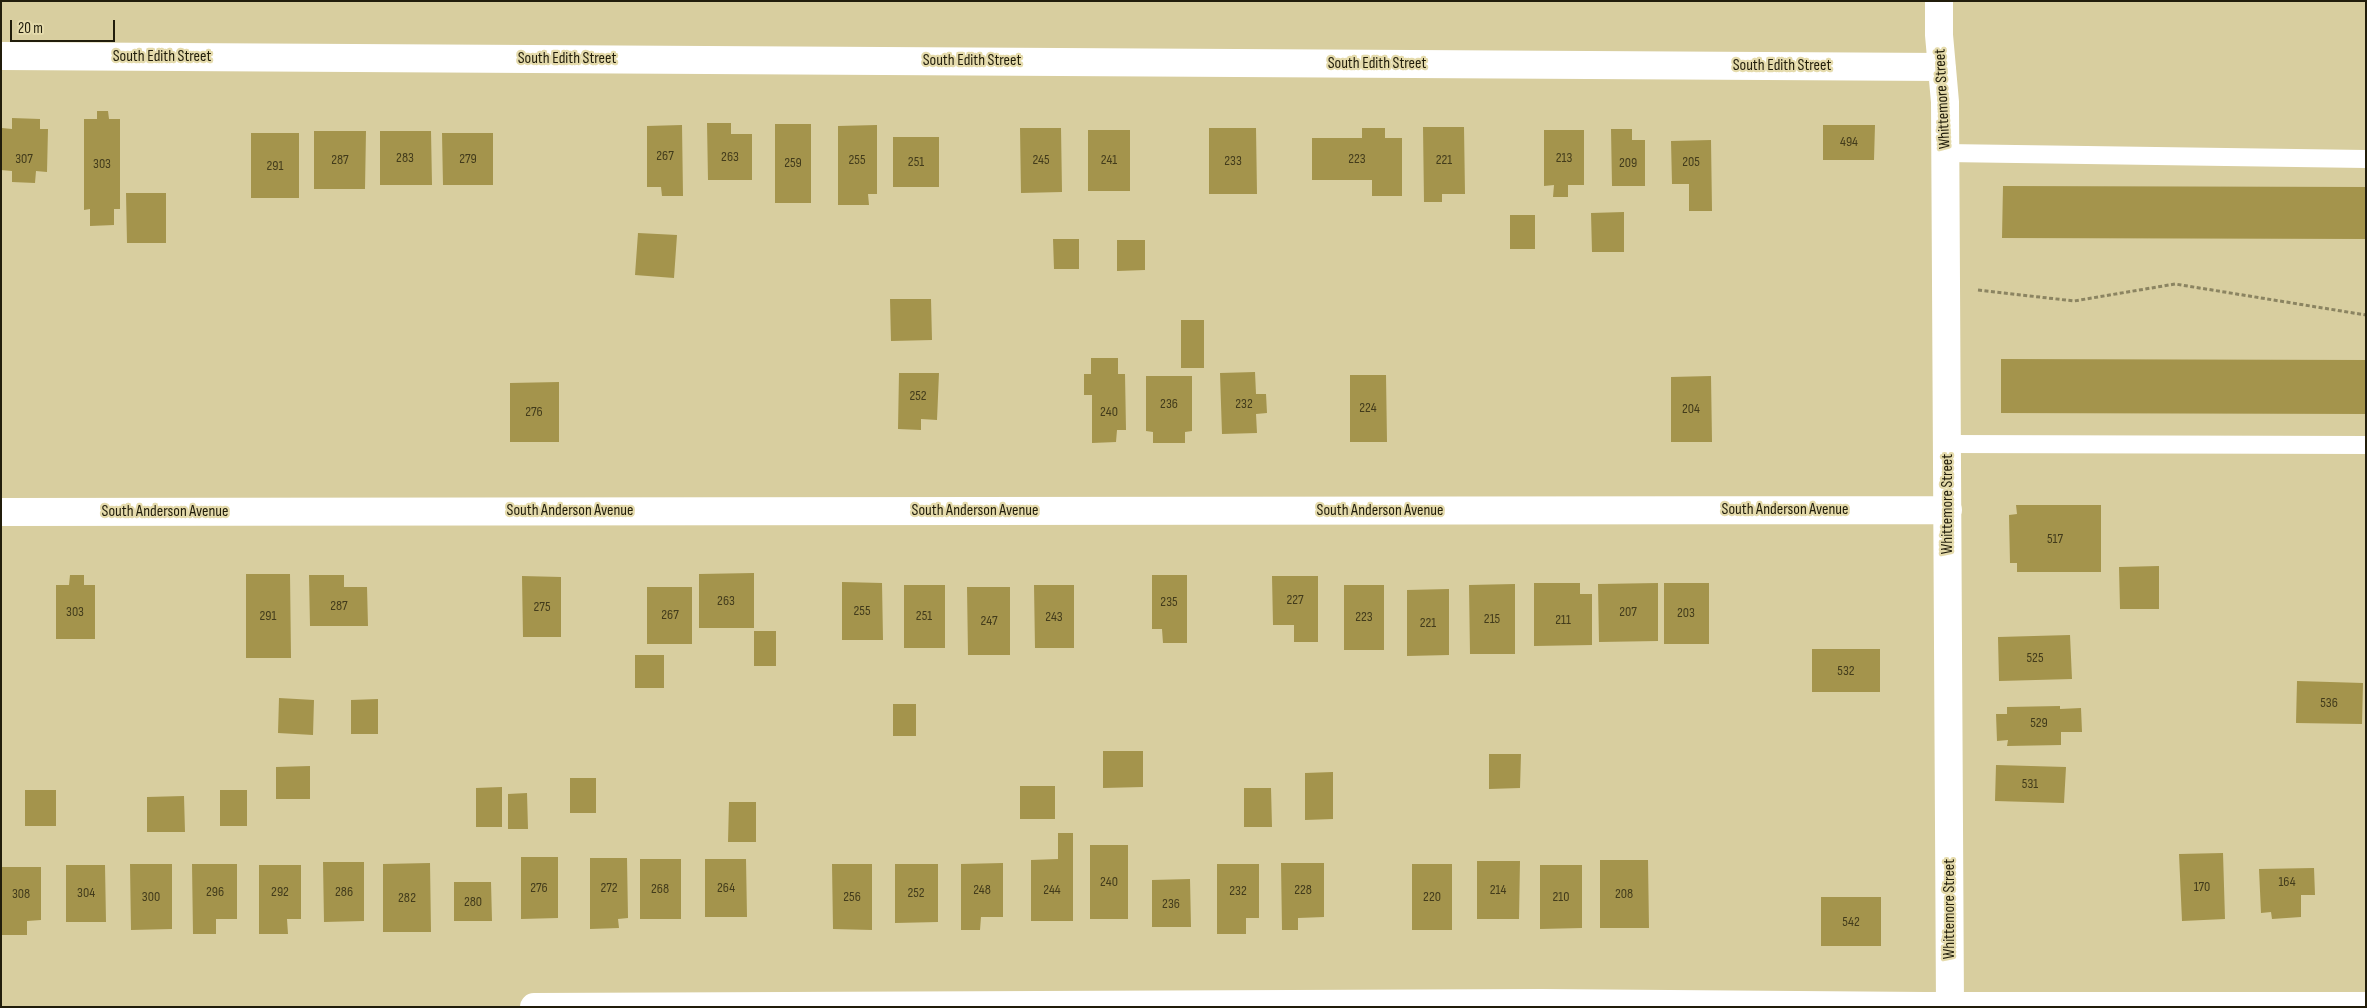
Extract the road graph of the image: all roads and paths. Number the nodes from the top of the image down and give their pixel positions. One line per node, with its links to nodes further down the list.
1 (1939, 1): 3 (street, Whittemore Street)
2 (1, 56): 3 (street, South Edith Street)
3 (1942, 67): 4 (street, Whittemore Street)
4 (1946, 153): 5 (lane); 8 (street, Whittemore Street)
5 (2366, 159)
6 (1974, 290): 7 (path)
7 (2366, 315)
8 (1947, 444): 9 (lane); 10 (street, Whittemore Street)
9 (2366, 445)
10 (1948, 510): 11 (street, South Anderson Avenue); 14 (street, Whittemore Street)
11 (1, 512)
12 (2366, 1006): 14 (street)
13 (534, 1007): 14 (street)
14 (1950, 1007)

